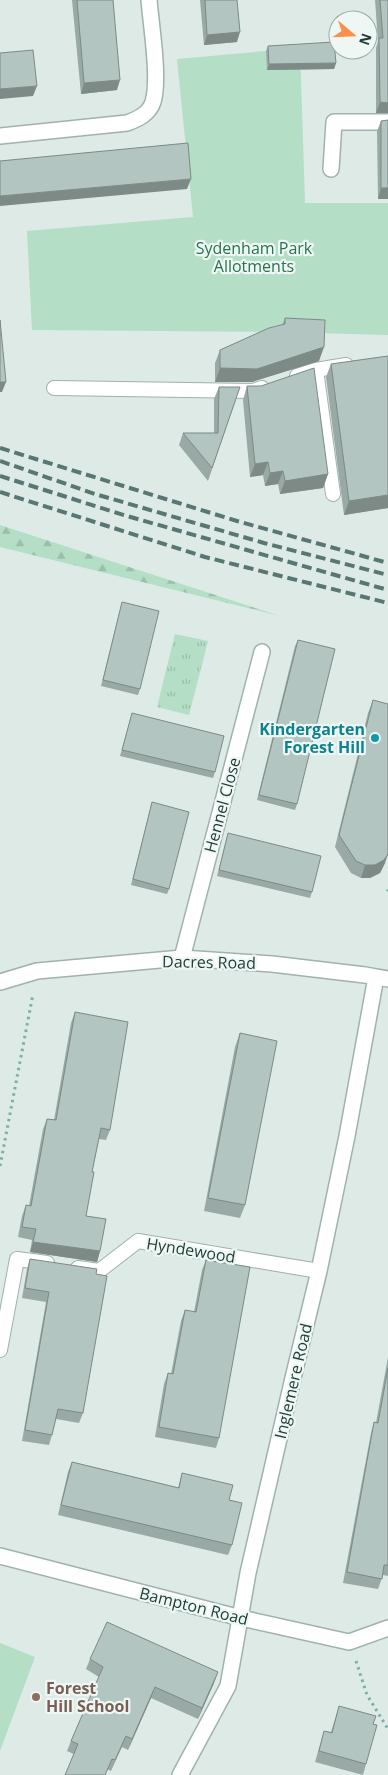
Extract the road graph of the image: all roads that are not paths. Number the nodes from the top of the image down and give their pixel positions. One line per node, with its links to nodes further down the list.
1 (150, 0): 3 (street)
2 (388, 122): 4 (street)
3 (0, 136)
4 (331, 169)
5 (359, 364): 6 (lane)
6 (316, 370): 7 (lane); 8 (lane)
7 (54, 388)
8 (332, 494)
9 (262, 652): 10 (street, Hennel Close)
10 (182, 958): 11 (street, Dacres Road); 12 (street, Dacres Road)
11 (382, 978): 13 (street, Inglemere Road)
12 (0, 982)
13 (319, 1271): 14 (lane, Hyndewood); 16 (street, Inglemere Road)
14 (0, 1350)
15 (0, 1556): 16 (street, Bampton Road)
16 (241, 1618): 17 (street, Bampton Road); 18 (street, Inglemere Road)
17 (388, 1628)
18 (180, 1775)

